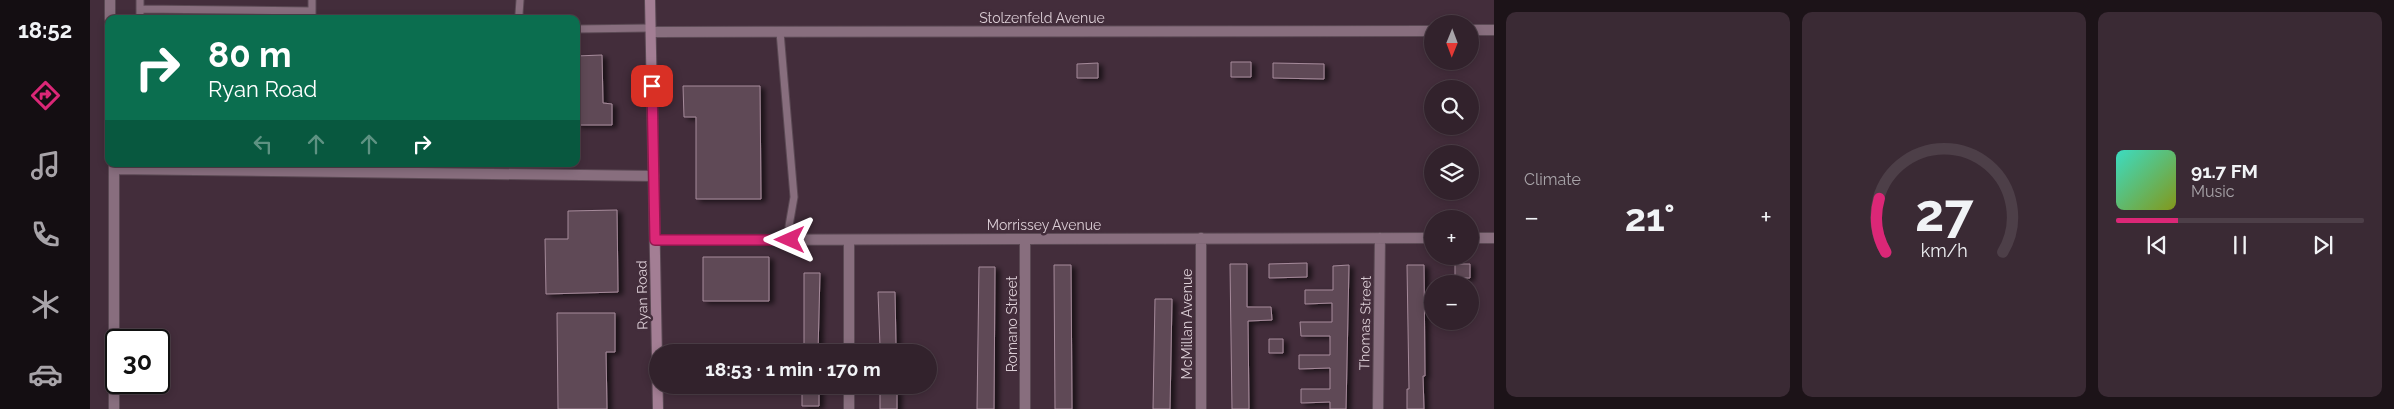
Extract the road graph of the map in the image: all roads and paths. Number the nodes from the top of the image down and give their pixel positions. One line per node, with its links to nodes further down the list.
1 (110, 0): 7 (street)
2 (140, 0): 6 (lane)
3 (312, 0): 9 (lane)
4 (520, 0): 10 (lane)
5 (650, 0): 12 (main road, Ryan Road)
6 (140, 9): 8 (lane); 9 (lane)
7 (110, 15)
8 (140, 15)
9 (312, 15)
10 (519, 15)
11 (580, 29): 12 (lane)
12 (651, 30): 16 (street, Stolzenfeld Avenue); 19 (main road, Ryan Road)
13 (1424, 30): 16 (street, Stolzenfeld Avenue)
14 (1479, 30): 15 (street)
15 (1494, 30)
16 (780, 32): 27 (lane)
17 (114, 167): 31 (street)
18 (168, 167): 19 (street)
19 (654, 176): 26 (main road, Ryan Road)
20 (1201, 238): 21 (street, Morrissey Avenue); 25 (street, Morrissey Avenue); 35 (street, McMillan Avenue)
21 (1380, 238): 22 (street, Morrissey Avenue); 36 (street, Thomas Street)
22 (1424, 238)
23 (1479, 238): 24 (street)
24 (1494, 238)
25 (1025, 239): 28 (street, Morrissey Avenue); 34 (street, Romano Street)
26 (655, 240): 27 (street, Morrissey Avenue); 32 (main road, Ryan Road)
27 (790, 240): 28 (street, Morrissey Avenue)
28 (849, 240): 29 (street)
29 (849, 344)
30 (849, 394): 33 (street)
31 (114, 409)
32 (658, 409)
33 (849, 409)
34 (1025, 409)
35 (1201, 409)
36 (1378, 409)

